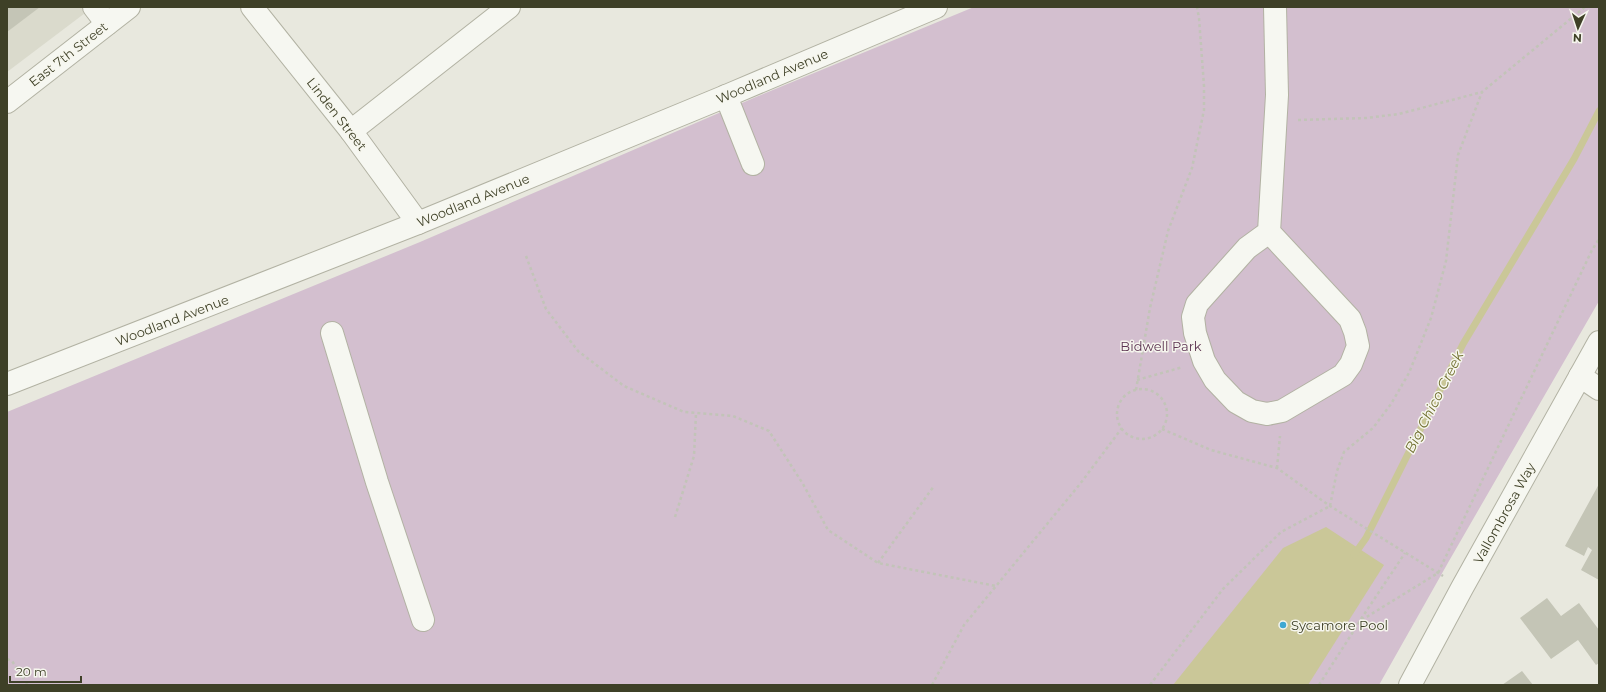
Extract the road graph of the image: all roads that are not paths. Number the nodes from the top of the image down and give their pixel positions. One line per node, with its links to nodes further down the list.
1 (94, 7): 7 (street)
2 (129, 7): 7 (street, East 7th Street)
3 (252, 7): 10 (street, Linden Street)
4 (509, 7): 10 (street)
5 (936, 7): 8 (street, Woodland Avenue)
6 (1275, 7): 13 (street)
7 (107, 24): 9 (street, East 7th Street)
8 (726, 96): 11 (street); 12 (street, Woodland Avenue)
9 (7, 102)
10 (351, 131): 12 (street, Linden Street)
11 (753, 164)
12 (418, 223): 17 (street, Woodland Avenue)
13 (1269, 232): 13 (street)
14 (332, 333): 19 (street)
15 (1599, 342): 16 (street, Vallombrosa Way)
16 (1580, 376): 18 (street); 20 (street, Vallombrosa Way)
17 (7, 384)
18 (1599, 389)
19 (423, 620)
20 (1410, 685)

